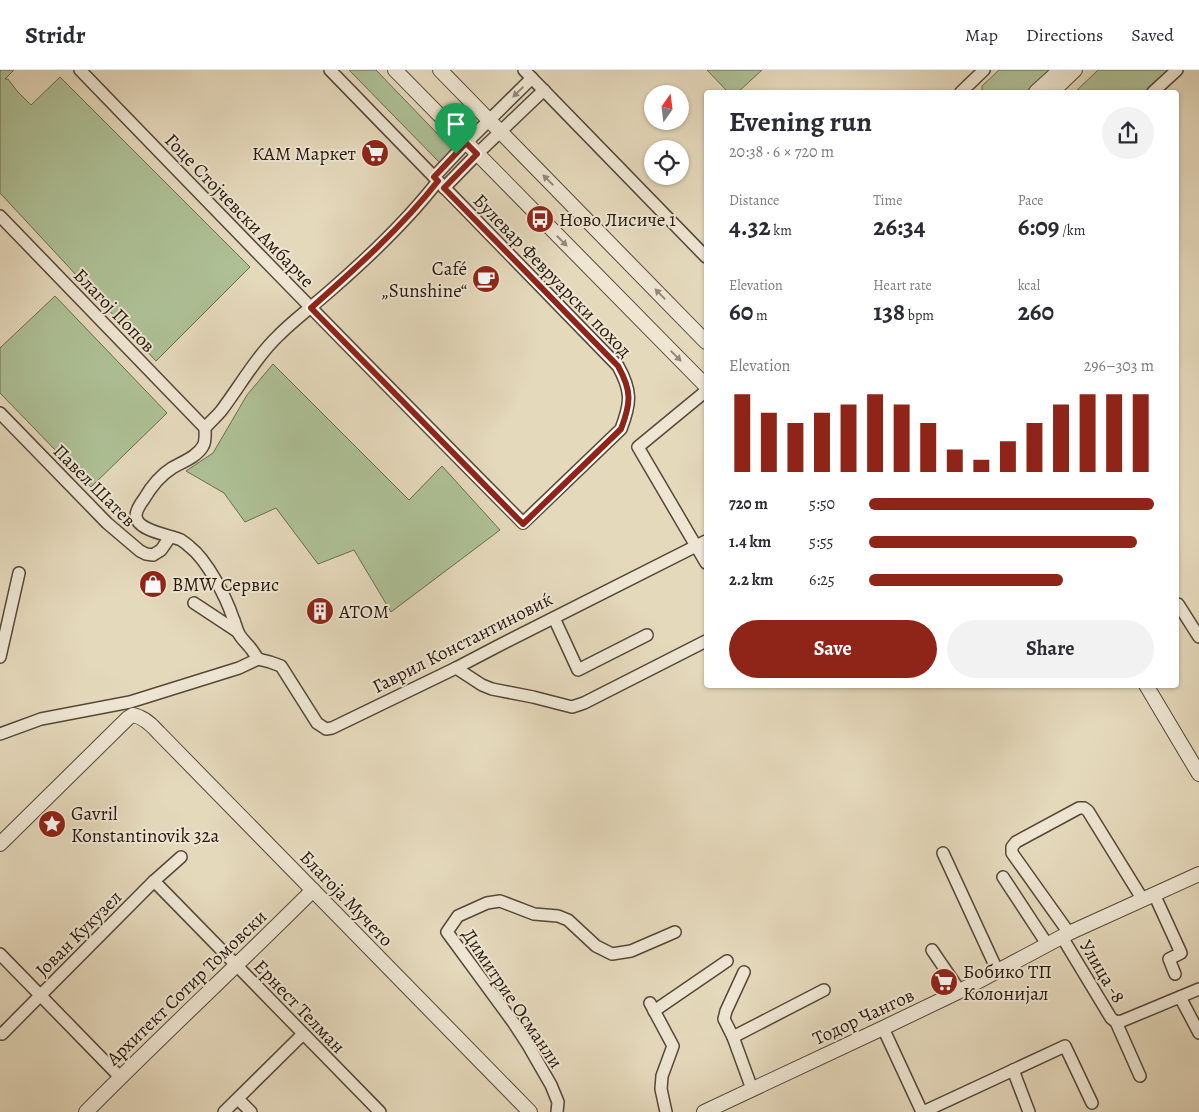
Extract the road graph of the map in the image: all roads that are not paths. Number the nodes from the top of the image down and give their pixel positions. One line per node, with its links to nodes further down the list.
1 (80, 70): 22 (street, Гоце Стојчевски Амбарче)
2 (330, 70): 19 (street)
3 (395, 70): 17 (street)
4 (440, 70): 15 (street)
5 (984, 70): 11 (street)
6 (1060, 70): 12 (street)
7 (1075, 70): 13 (street)
8 (1177, 70): 14 (street)
9 (528, 74): 10 (street); 15 (street, one-way to 15)
10 (544, 90): 16 (street); 21 (street)
11 (966, 90)
12 (1038, 90)
13 (1054, 90)
14 (1155, 90)
15 (489, 120): 16 (street); 17 (street)
16 (500, 132): 18 (street); 23 (street, one-way to 16)
17 (466, 143): 18 (street); 19 (street)
18 (477, 154): 19 (street); 24 (street, one-way to 24)
19 (439, 182): 22 (street); 28 (street, Булевар Февруарски поход)
20 (0, 216): 27 (street, Благој Попов)
21 (704, 255)
22 (311, 308): 27 (street); 28 (street, Гоце Стојчевски Амбарче)
23 (704, 340)
24 (704, 384)
25 (704, 393): 30 (street)
26 (0, 413): 29 (street, Павел Шатев)
27 (205, 428): 29 (street)
28 (523, 524)
29 (170, 537): 35 (street)
30 (702, 543): 34 (street, Гаврил Константиновиќ)
31 (19, 573): 39 (street)
32 (194, 603): 35 (street)
33 (1179, 606): 37 (street)
34 (554, 618): 36 (street); 41 (street, Гаврил Константиновиќ)
35 (238, 632): 40 (street)
36 (647, 635)
37 (1199, 637)
38 (704, 642): 41 (street)
39 (0, 657)
40 (258, 659): 41 (street, Гаврил Константиновиќ); 43 (street)
41 (456, 668)
42 (1148, 688): 44 (street)
43 (0, 734)
44 (1199, 774)
45 (0, 844): 51 (street, Благоја Мучето)
46 (943, 853): 61 (street)
47 (181, 857): 50 (street, Јован Кукузел)
48 (1199, 874): 52 (street, Тодор Чангов)
49 (1003, 877): 55 (street)
50 (154, 881): 59 (street, Ернест Телман); 66 (street, Јован Кукузел)
51 (313, 890): 59 (street, Архитект Сотир Томовски); 84 (street, Благоја Мучето)
52 (1148, 897): 54 (street, Тодор Чангов); 54 (street, Улица -8); 62 (street)
53 (675, 932): 85 (street, Димитрие Османли)
54 (1066, 935): 55 (street, Тодор Чангов); 68 (street, Улица -8)
55 (1047, 944): 61 (street, Тодор Чангов)
56 (932, 950): 65 (street)
57 (0, 954): 66 (street)
58 (727, 961): 86 (street)
59 (237, 966): 72 (street, Ернест Телман); 76 (street, Архитект Сотир Томовски)
60 (744, 972): 73 (street)
61 (998, 972): 65 (street, Тодор Чангов)
62 (1175, 974)
63 (1199, 989): 67 (street)
64 (824, 990): 73 (street)
65 (960, 991): 69 (street, Тодор Чангов)
66 (40, 996): 71 (street, Јован Кукузел); 76 (street)
67 (1180, 998): 68 (street); 70 (street)
68 (1116, 1022): 75 (street, Улица -8)
69 (883, 1028): 77 (street, Тодор Чангов); 88 (street)
70 (1199, 1033)
71 (2, 1034)
72 (303, 1034): 78 (street); 83 (street, Ернест Телман)
73 (733, 1037): 77 (street)
74 (1013, 1070): 79 (street); 88 (street); 89 (street)
75 (1140, 1076)
76 (120, 1077): 80 (street, Архитект Сотир Томовски)
77 (752, 1089): 87 (street, Тодор Чангов)
78 (238, 1099): 81 (street); 82 (street)
79 (1092, 1103)
80 (86, 1112)
81 (224, 1112)
82 (251, 1112)
83 (380, 1112)
84 (530, 1112)
85 (557, 1112)
86 (666, 1112)
87 (704, 1112)
88 (922, 1112)
89 (1029, 1112)

